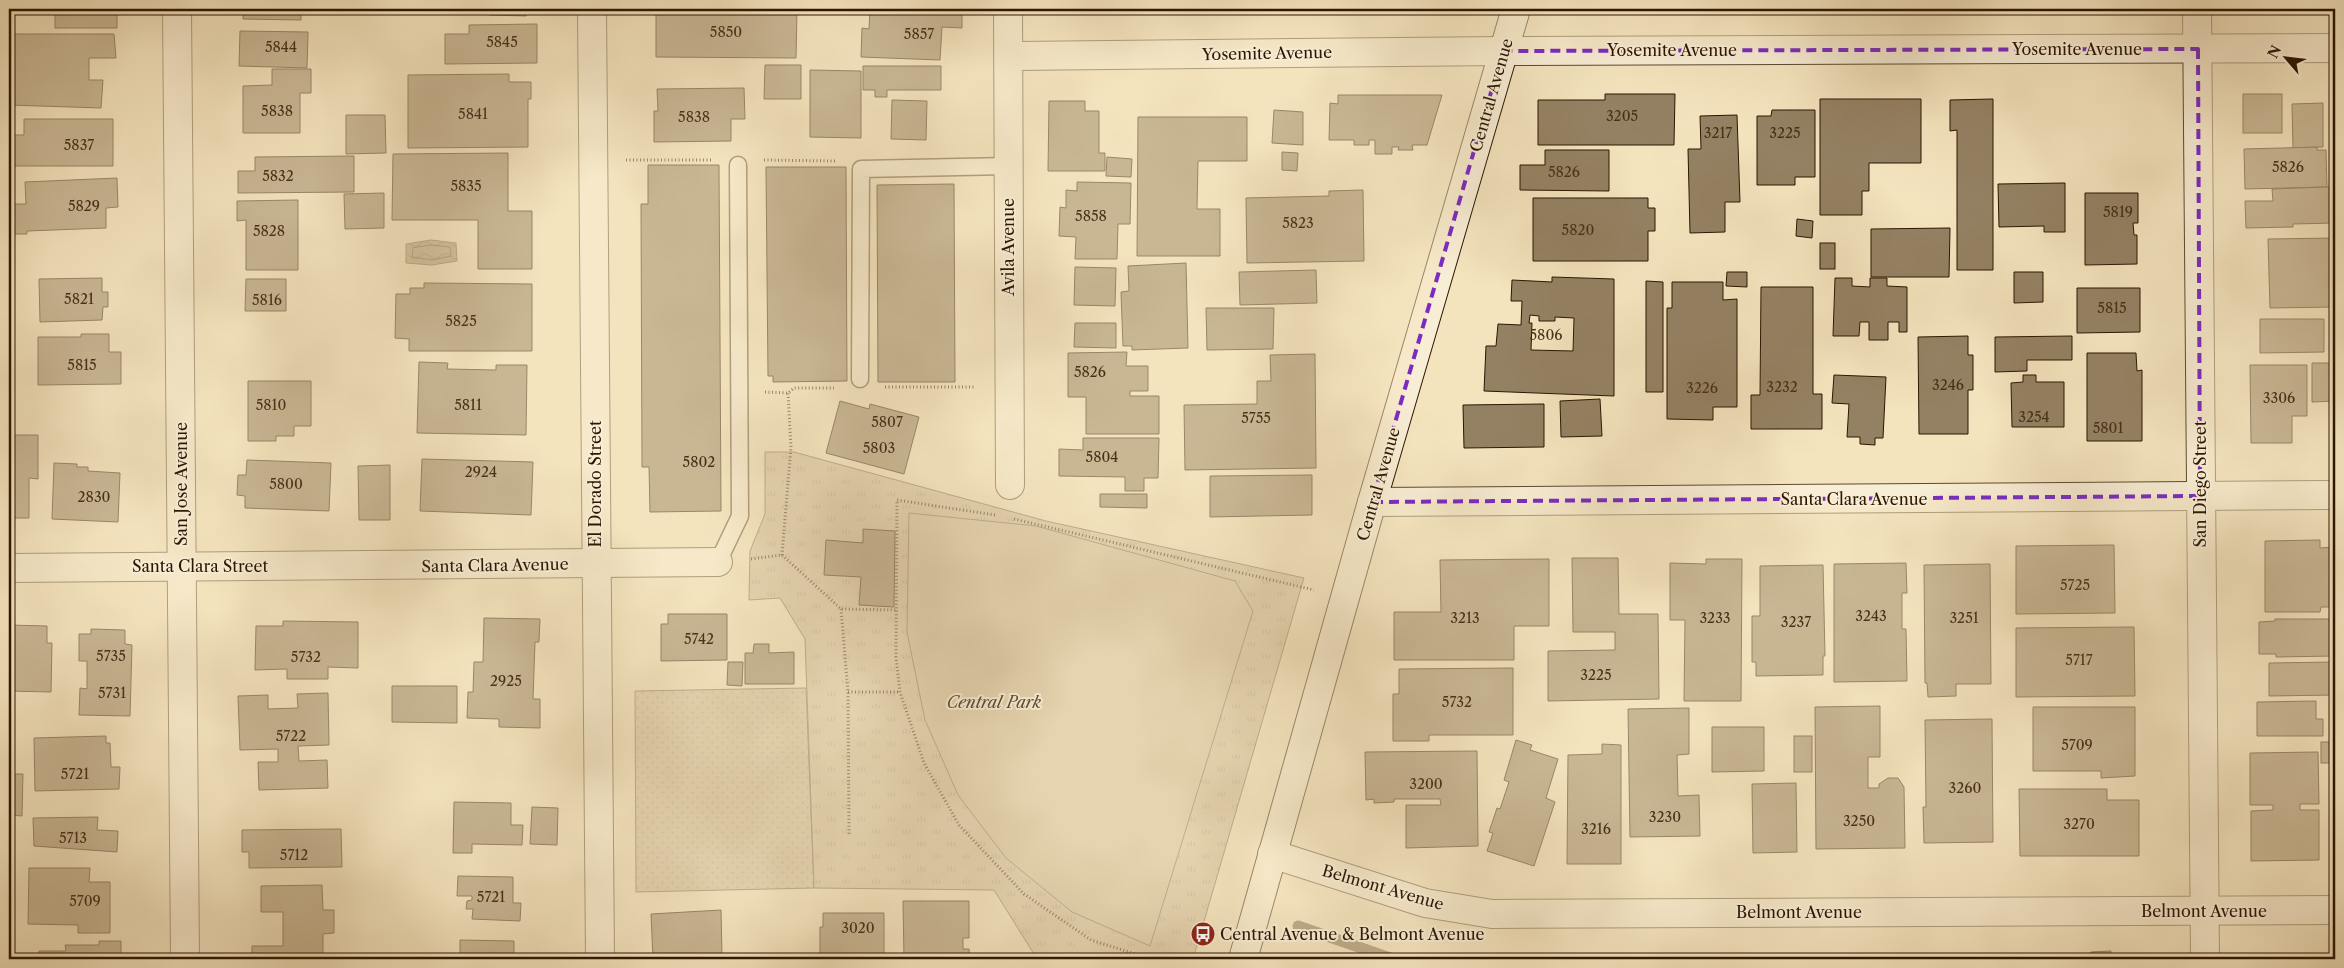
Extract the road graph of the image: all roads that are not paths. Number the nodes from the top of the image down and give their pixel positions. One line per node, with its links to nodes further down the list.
1 (177, 9): 19 (street, San Jose Avenue)
2 (592, 9): 18 (street, El Dorado Street)
3 (1008, 9): 9 (street, Avila Avenue)
4 (1516, 9): 8 (street, Central Avenue)
5 (2197, 9): 7 (street, San Diego Street)
6 (2335, 48): 7 (street, Yosemite Avenue)
7 (2198, 49): 8 (street, Yosemite Avenue); 15 (street, San Diego Street)
8 (1503, 51): 9 (street, Yosemite Avenue); 16 (street, Central Avenue)
9 (1009, 56): 11 (street, Avila Avenue)
10 (738, 165): 17 (lane)
11 (1008, 166): 12 (lane); 13 (street, Avila Avenue)
12 (860, 379)
13 (1010, 485)
14 (2335, 495): 15 (street, Santa Clara Avenue)
15 (2200, 496): 16 (street, Santa Clara Avenue); 24 (street, San Diego Street)
16 (1372, 502): 22 (street, Central Avenue)
17 (718, 562): 18 (street, Santa Clara Avenue)
18 (596, 563): 20 (street, Santa Clara Avenue); 26 (street, El Dorado Street)
19 (182, 566): 20 (street, Santa Clara Street); 21 (street, Santa Clara Street); 25 (street, San Jose Avenue)
20 (391, 566)
21 (9, 568)
22 (1272, 854): 24 (street, Belmont Avenue); 27 (street, Central Avenue)
23 (2335, 910): 24 (street, Belmont Avenue)
24 (2204, 911): 28 (street, San Diego Street)
25 (185, 959)
26 (600, 959)
27 (1242, 959)
28 (2204, 959)

